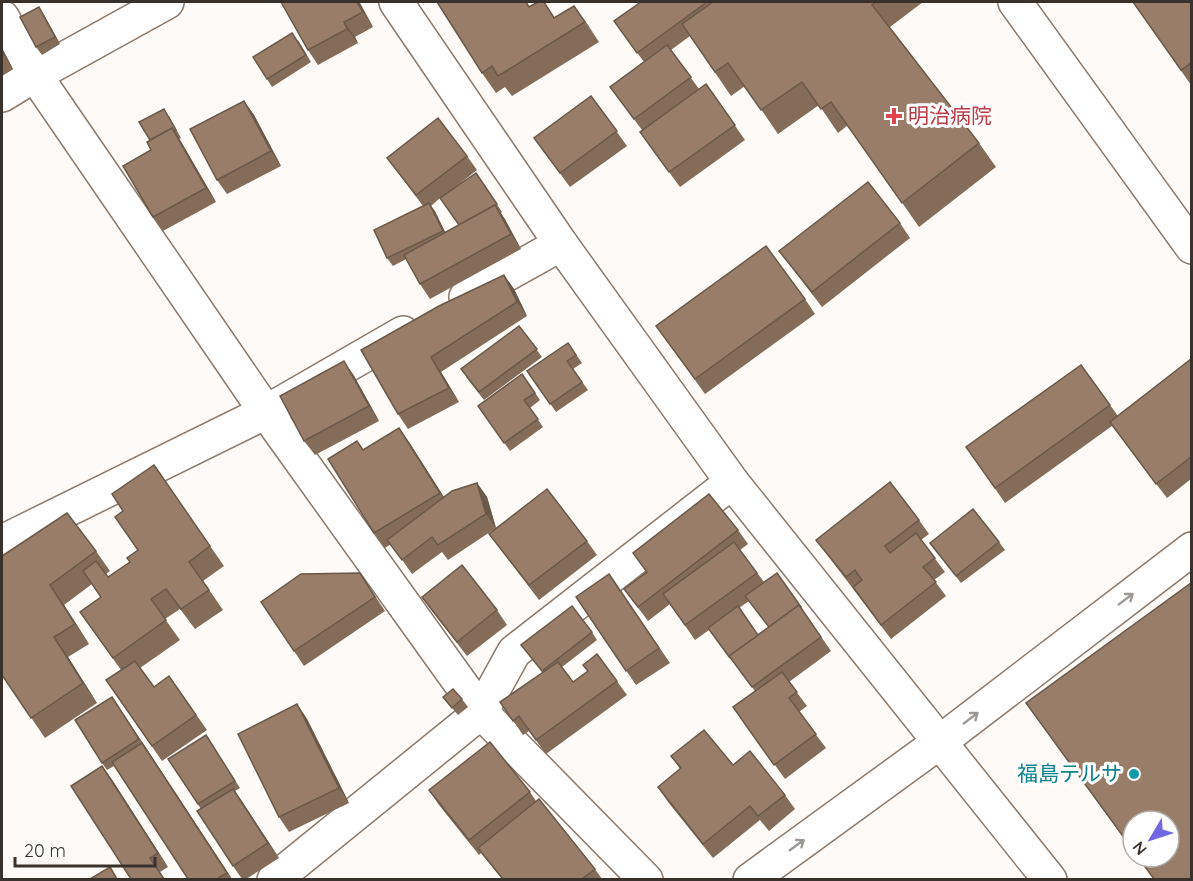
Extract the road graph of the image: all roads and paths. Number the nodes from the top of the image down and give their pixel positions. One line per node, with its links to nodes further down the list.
1 (167, 2): 5 (street)
2 (396, 2): 7 (street)
3 (1016, 2): 8 (street)
4 (2, 17): 5 (street)
5 (35, 75): 6 (street); 9 (street)
6 (2, 95)
7 (561, 244): 9 (street); 10 (street)
8 (1191, 247)
9 (266, 412): 11 (street); 13 (street)
10 (732, 482): 13 (street); 14 (street)
11 (2, 542)
12 (1191, 549): 14 (street, one-way to 12)
13 (482, 712): 15 (street); 16 (street)
14 (941, 741): 17 (street, one-way to 14); 18 (street)
15 (274, 879)
16 (646, 879)
17 (750, 879)
18 (1050, 879)

